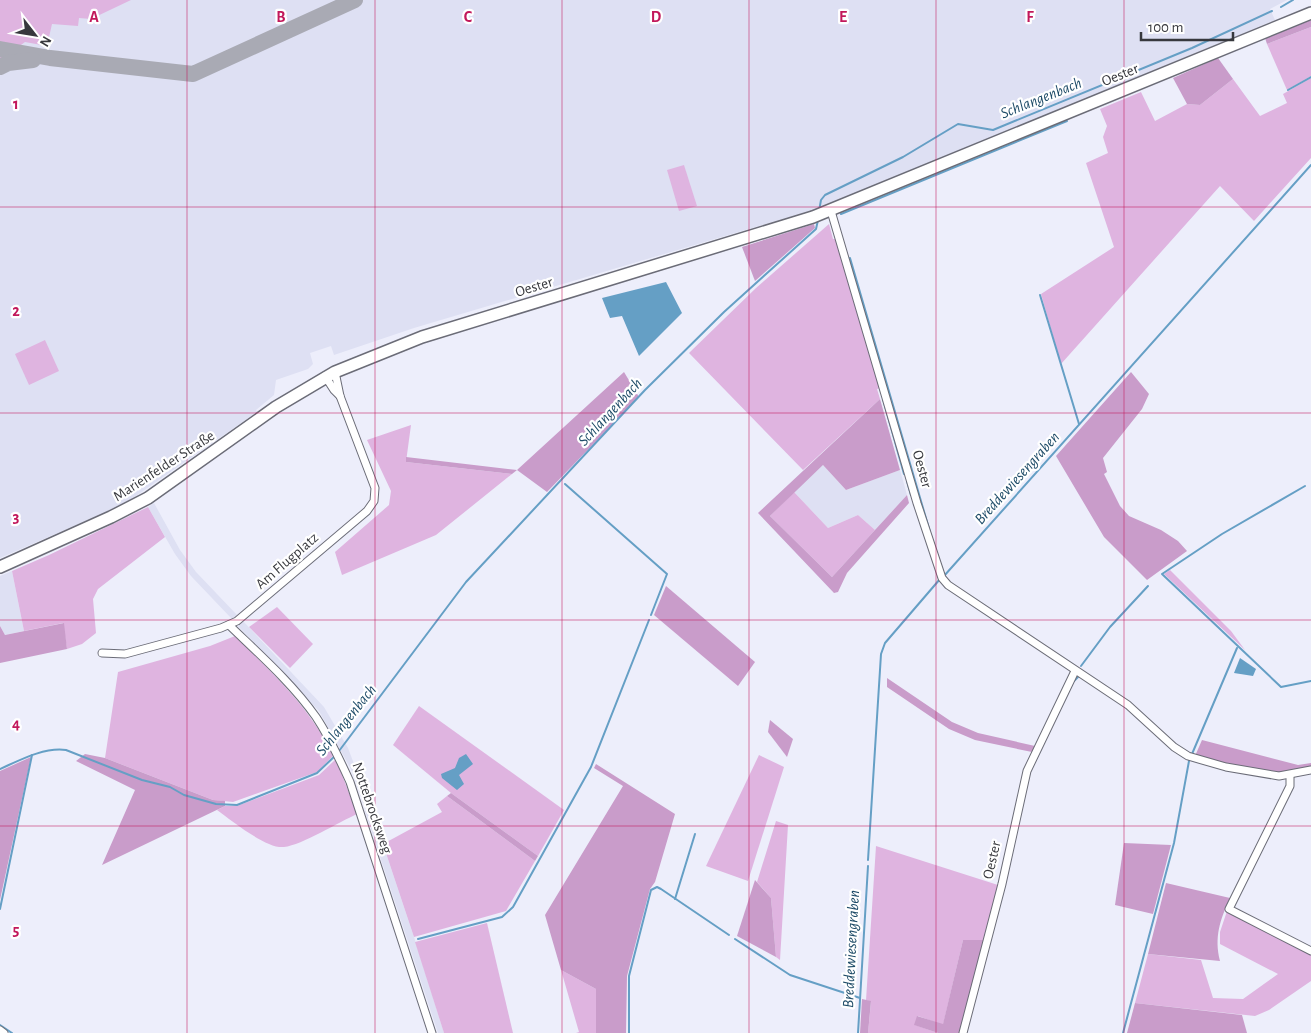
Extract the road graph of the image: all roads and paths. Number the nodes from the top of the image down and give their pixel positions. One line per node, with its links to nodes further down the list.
1 (1311, 13): 2 (main road, Oester)
2 (823, 214): 3 (main road, Oester); 7 (street, Oester)
3 (330, 374): 4 (main road, Marienfelder Straße); 5 (street, Am Flugplatz)
4 (0, 567)
5 (229, 625): 6 (street, Am Flugplatz); 13 (street, Nottebrocksweg)
6 (102, 653)
7 (1075, 671): 9 (street, Oester); 14 (street, Oester)
8 (1311, 770): 9 (street, Oester)
9 (1290, 775): 10 (street)
10 (1311, 951)
11 (0, 1030): 12 (street)
12 (4, 1033)
13 (432, 1033)
14 (963, 1033)

